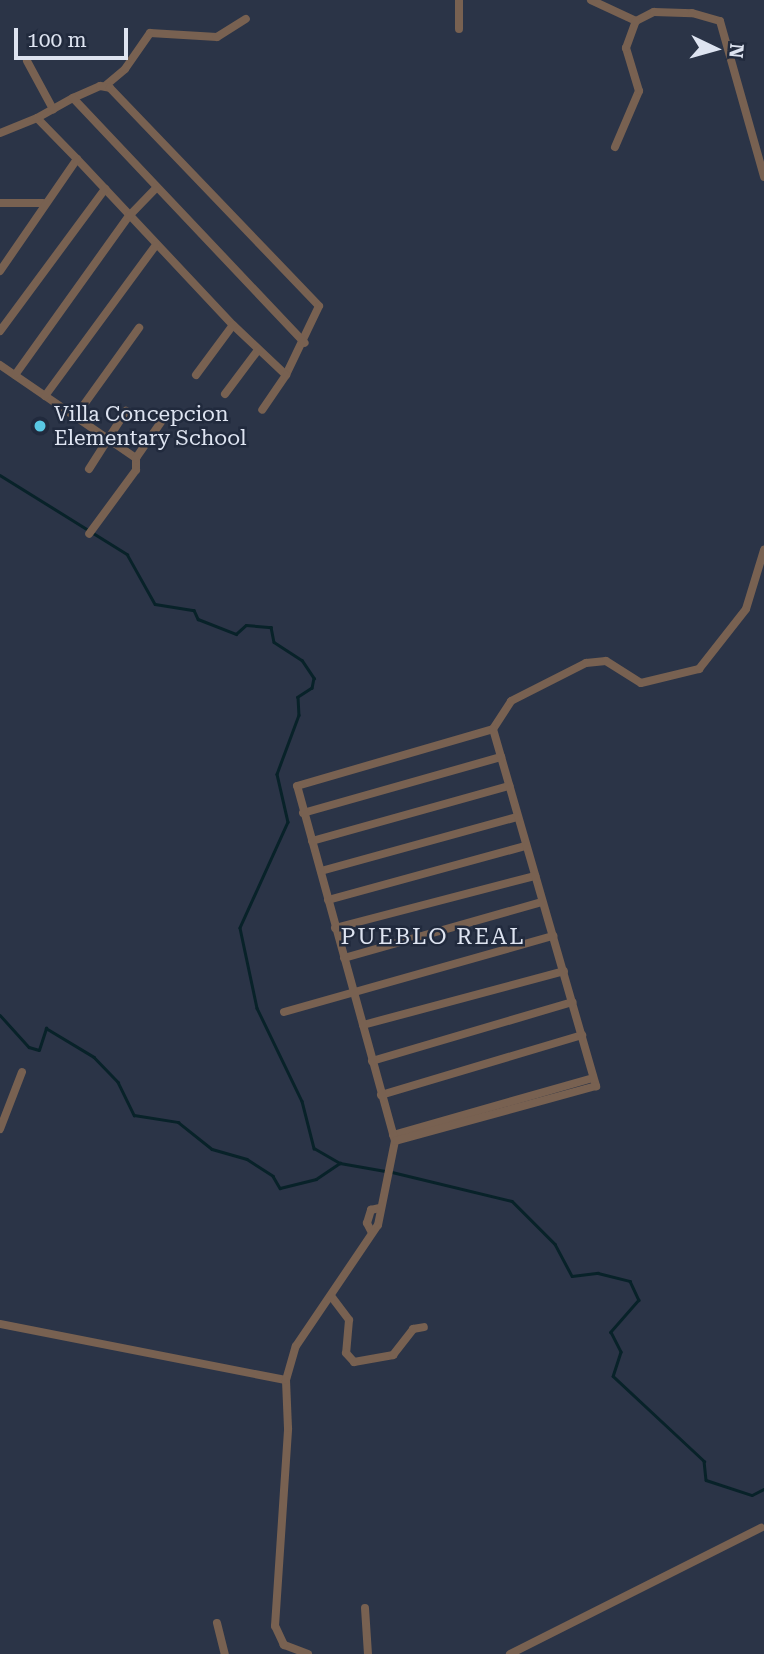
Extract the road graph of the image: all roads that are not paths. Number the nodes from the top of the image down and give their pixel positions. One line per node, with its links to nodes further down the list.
1 (459, 0): 5 (street)
2 (591, 0): 4 (street)
3 (246, 19): 7 (street)
4 (636, 21): 12 (street); 14 (street)
5 (459, 29)
6 (27, 61): 9 (street)
7 (105, 86): 8 (street); 25 (street)
8 (73, 98): 9 (street); 16 (street)
9 (53, 109): 10 (street)
10 (37, 118): 11 (street); 13 (street)
11 (0, 133)
12 (615, 147)
13 (77, 159): 15 (street); 18 (street)
14 (764, 177)
15 (105, 188): 19 (street); 24 (street)
16 (156, 188): 19 (street); 25 (street)
17 (0, 203): 18 (street)
18 (43, 203): 21 (street)
19 (129, 216): 20 (street); 28 (street)
20 (156, 245): 22 (street); 32 (street)
21 (0, 271)
22 (233, 326): 26 (street); 29 (street)
23 (139, 328): 35 (street)
24 (0, 331)
25 (305, 343): 30 (street)
26 (258, 350): 30 (street); 31 (street)
27 (0, 365): 28 (street)
28 (15, 375): 32 (street)
29 (196, 375)
30 (286, 376): 33 (street)
31 (225, 394)
32 (45, 396): 35 (street)
33 (262, 410)
34 (126, 411): 37 (street)
35 (75, 417): 37 (street)
36 (161, 422): 38 (street)
37 (107, 439): 38 (street); 39 (street)
38 (136, 458): 40 (street)
39 (89, 469)
40 (89, 534)
41 (764, 550): 42 (street)
42 (492, 729): 43 (street); 45 (street)
43 (501, 757): 44 (street); 45 (street)
44 (509, 786): 46 (street); 47 (street)
45 (303, 813): 47 (street)
46 (517, 817): 48 (street); 49 (street)
47 (312, 841): 49 (street)
48 (526, 846): 50 (street); 51 (street)
49 (321, 871): 51 (street)
50 (535, 876): 52 (street); 53 (street)
51 (328, 900): 53 (street)
52 (542, 902): 54 (street); 55 (street)
53 (335, 928): 55 (street)
54 (553, 936): 56 (street); 57 (street)
55 (344, 958): 57 (street)
56 (564, 971): 58 (street); 60 (street)
57 (354, 992): 59 (street); 60 (street)
58 (573, 1002): 61 (street); 62 (street)
59 (284, 1012)
60 (363, 1025): 62 (street)
61 (582, 1035): 64 (street); 66 (street)
62 (372, 1061): 64 (street)
63 (22, 1072): 65 (street)
64 (381, 1095): 66 (street)
65 (0, 1129)
66 (394, 1138): 67 (street)
67 (331, 1296): 69 (street); 70 (street)
68 (0, 1324): 70 (street)
69 (424, 1327)
70 (286, 1380): 75 (street)
71 (761, 1528): 77 (street)
72 (365, 1608): 76 (street)
73 (217, 1623): 74 (street)
74 (225, 1654)
75 (309, 1654)
76 (368, 1654)
77 (510, 1654)

